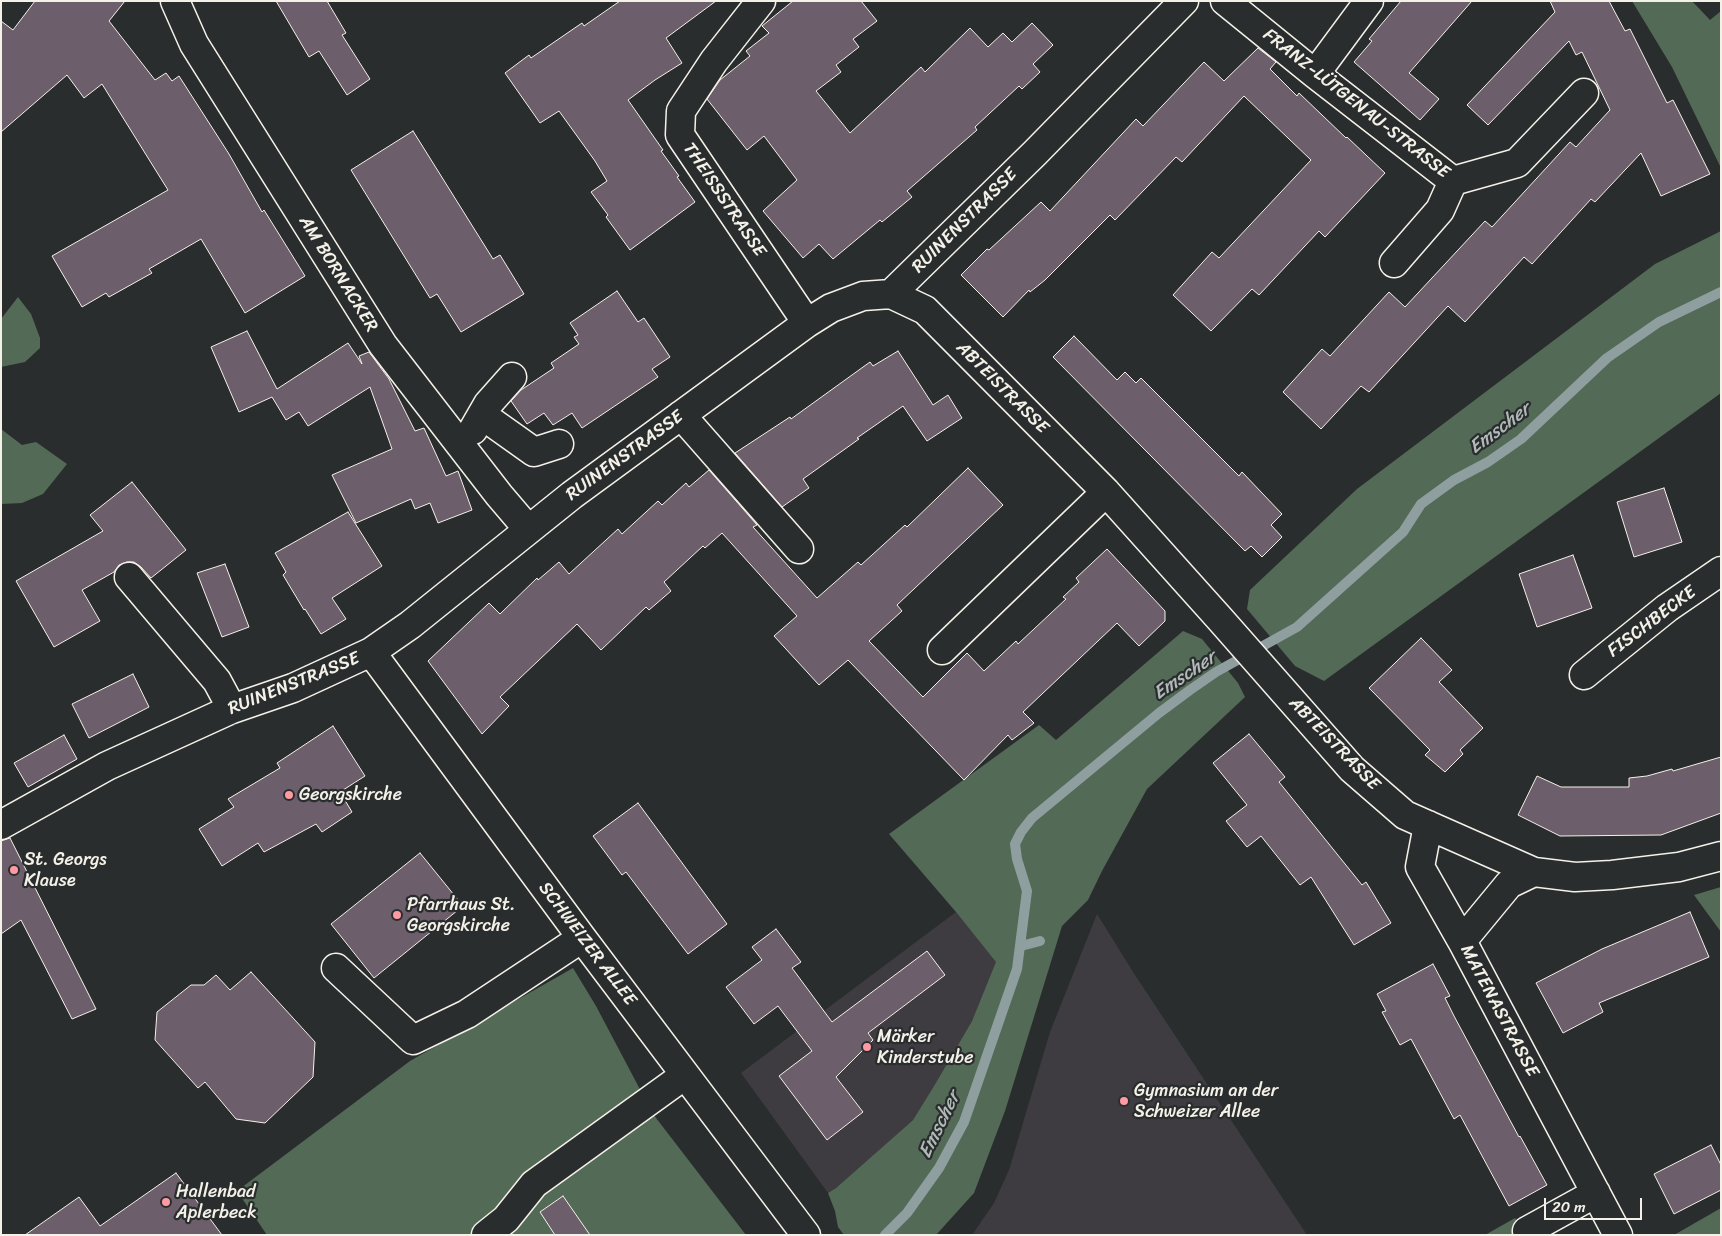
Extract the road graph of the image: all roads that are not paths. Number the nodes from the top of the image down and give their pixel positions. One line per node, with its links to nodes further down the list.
1 (175, 1): 15 (street, AM BORNACKER)
2 (761, 1): 11 (street, THEISSSTRASSE)
3 (1184, 1): 10 (street, RUINENSTRASSE)
4 (1225, 1): 6 (street, FRANZ-LÜTGENAU-STRASSE)
5 (1369, 1): 6 (street)
6 (1315, 74): 8 (street, FRANZ-LÜTGENAU-STRASSE)
7 (1584, 93): 8 (street, FRANZ-LÜTGENAU-STRASSE)
8 (1453, 181): 9 (street)
9 (1394, 263)
10 (891, 294): 11 (street, RUINENSTRASSE); 17 (street, ABTEISTRASSE)
11 (807, 323): 14 (street, RUINENSTRASSE)
12 (512, 377): 13 (street)
13 (482, 415): 15 (street); 16 (street)
14 (681, 415): 18 (street, RUINENSTRASSE); 19 (street)
15 (458, 441): 18 (street, AM BORNACKER)
16 (560, 444)
17 (1106, 492): 22 (street); 27 (street, ABTEISTRASSE)
18 (528, 529): 23 (street, RUINENSTRASSE)
19 (799, 549)
20 (1721, 571): 24 (street, FISCHBECKE)
21 (129, 577): 25 (street)
22 (942, 650)
23 (371, 652): 25 (street, RUINENSTRASSE); 30 (street, SCHWEIZER ALLEE)
24 (1584, 675)
25 (232, 709): 26 (street, RUINENSTRASSE)
26 (1, 825)
27 (1428, 825): 29 (street, ABTEISTRASSE); 31 (street, MATENASTRASSE)
28 (1721, 856): 29 (street, ABTEISTRASSE)
29 (1534, 872): 31 (street)
30 (582, 938): 32 (street); 33 (street, SCHWEIZER ALLEE)
31 (1462, 941): 34 (street, MATENASTRASSE)
32 (336, 968)
33 (684, 1075): 36 (street); 37 (street, SCHWEIZER ALLEE)
34 (1596, 1193): 35 (street); 38 (street, MATENASTRASSE)
35 (1527, 1231)
36 (486, 1235)
37 (806, 1235)
38 (1618, 1235)

